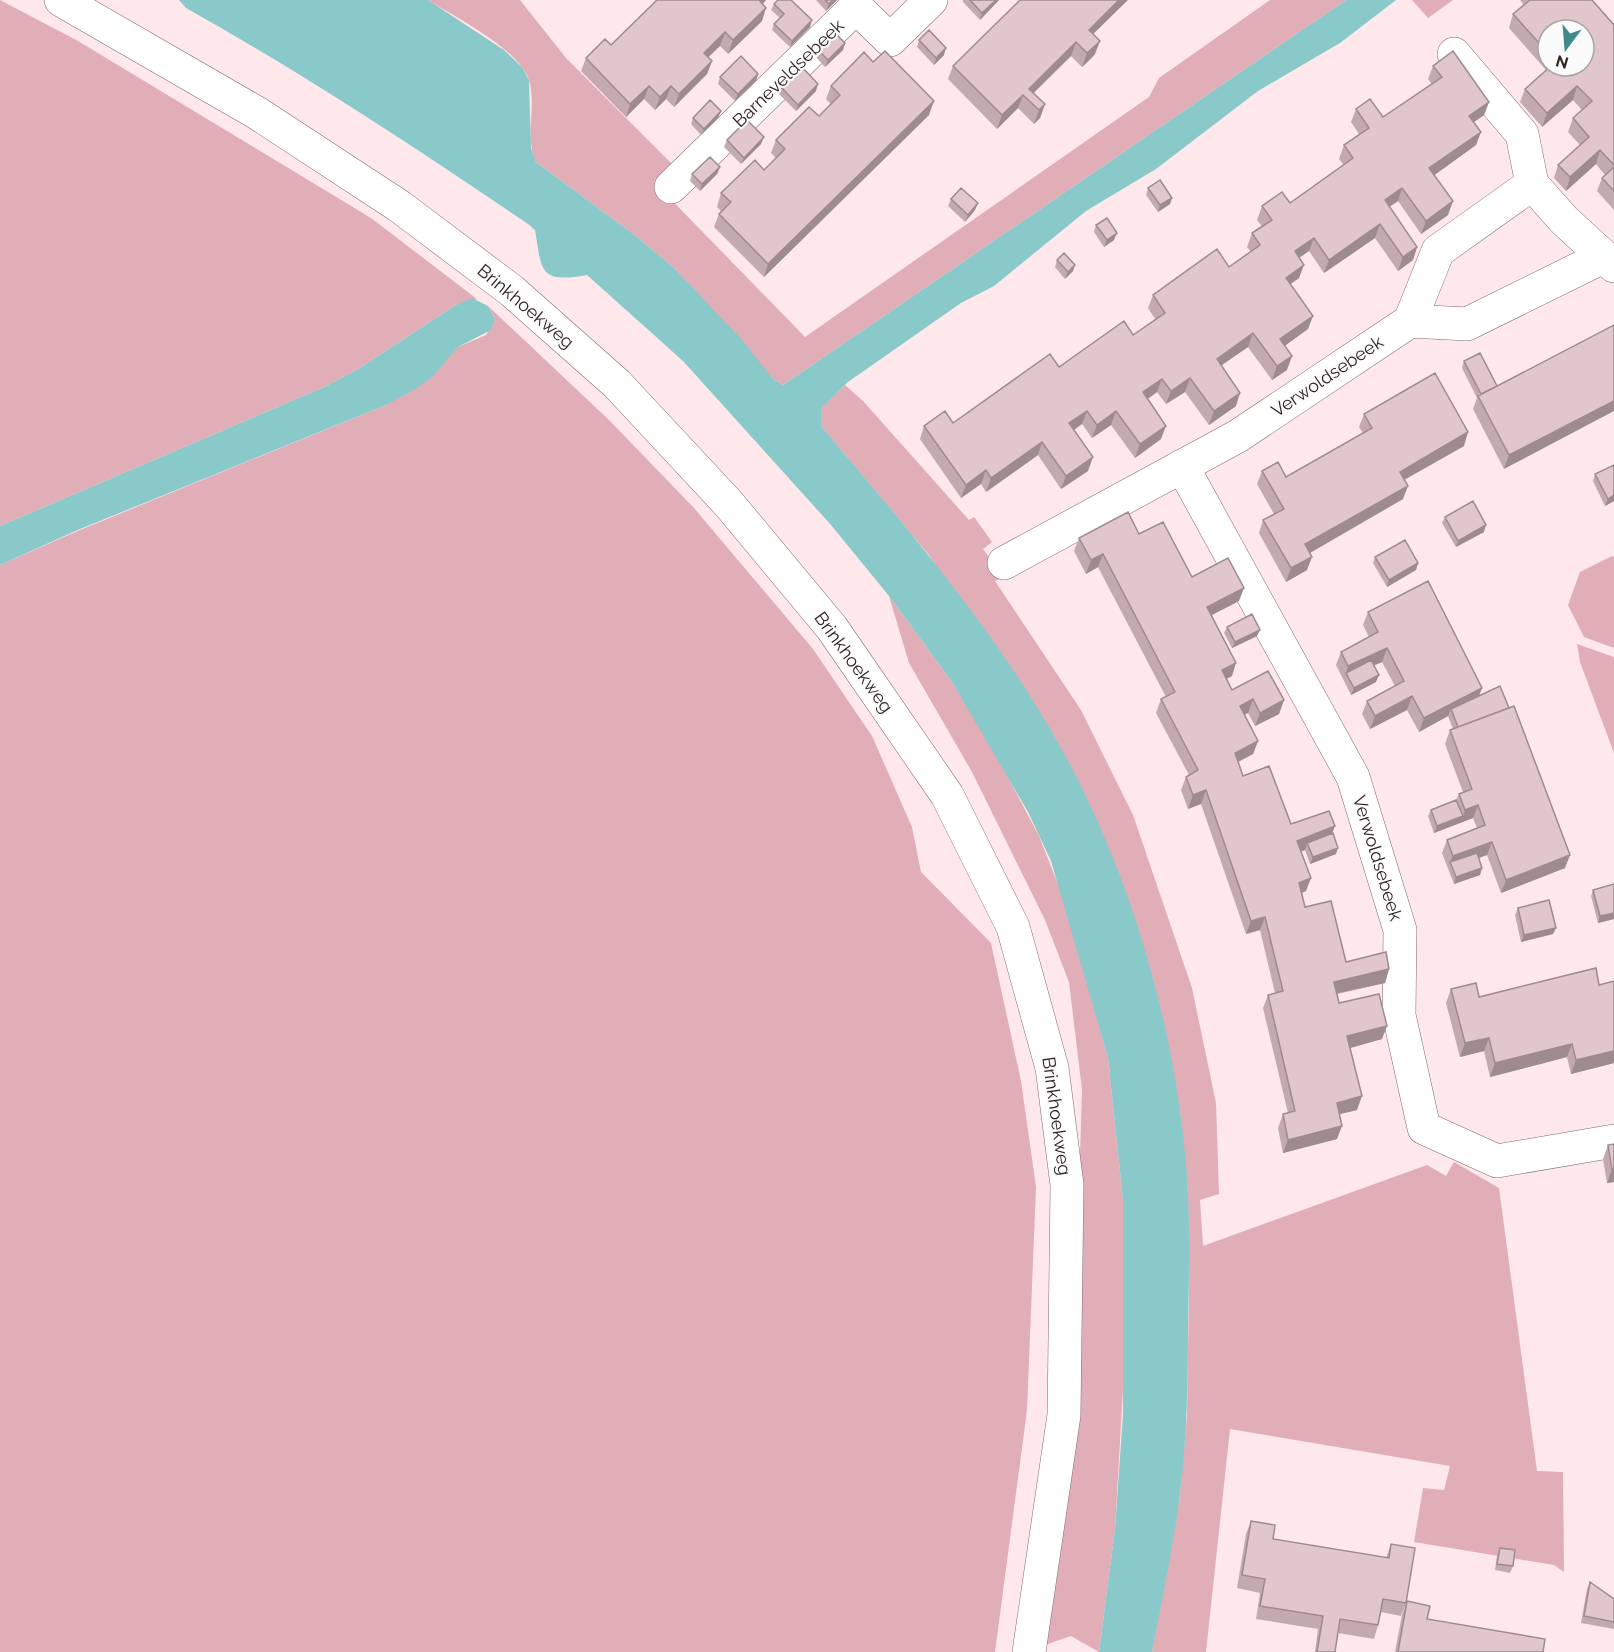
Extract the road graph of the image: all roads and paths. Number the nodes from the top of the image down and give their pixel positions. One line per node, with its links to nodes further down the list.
1 (61, 0): 11 (street, Brinkhoekweg)
2 (931, 0): 5 (street, Barneveldsebeek)
3 (1454, 54): 4 (street)
4 (1532, 184): 6 (street); 7 (street)
5 (671, 187)
6 (1608, 262): 7 (street)
7 (1410, 321): 8 (street, Verwoldsebeek)
8 (1182, 466): 9 (street, Verwoldsebeek); 10 (street, Verwoldsebeek)
9 (1004, 563)
10 (1614, 1141)
11 (1029, 1652)

